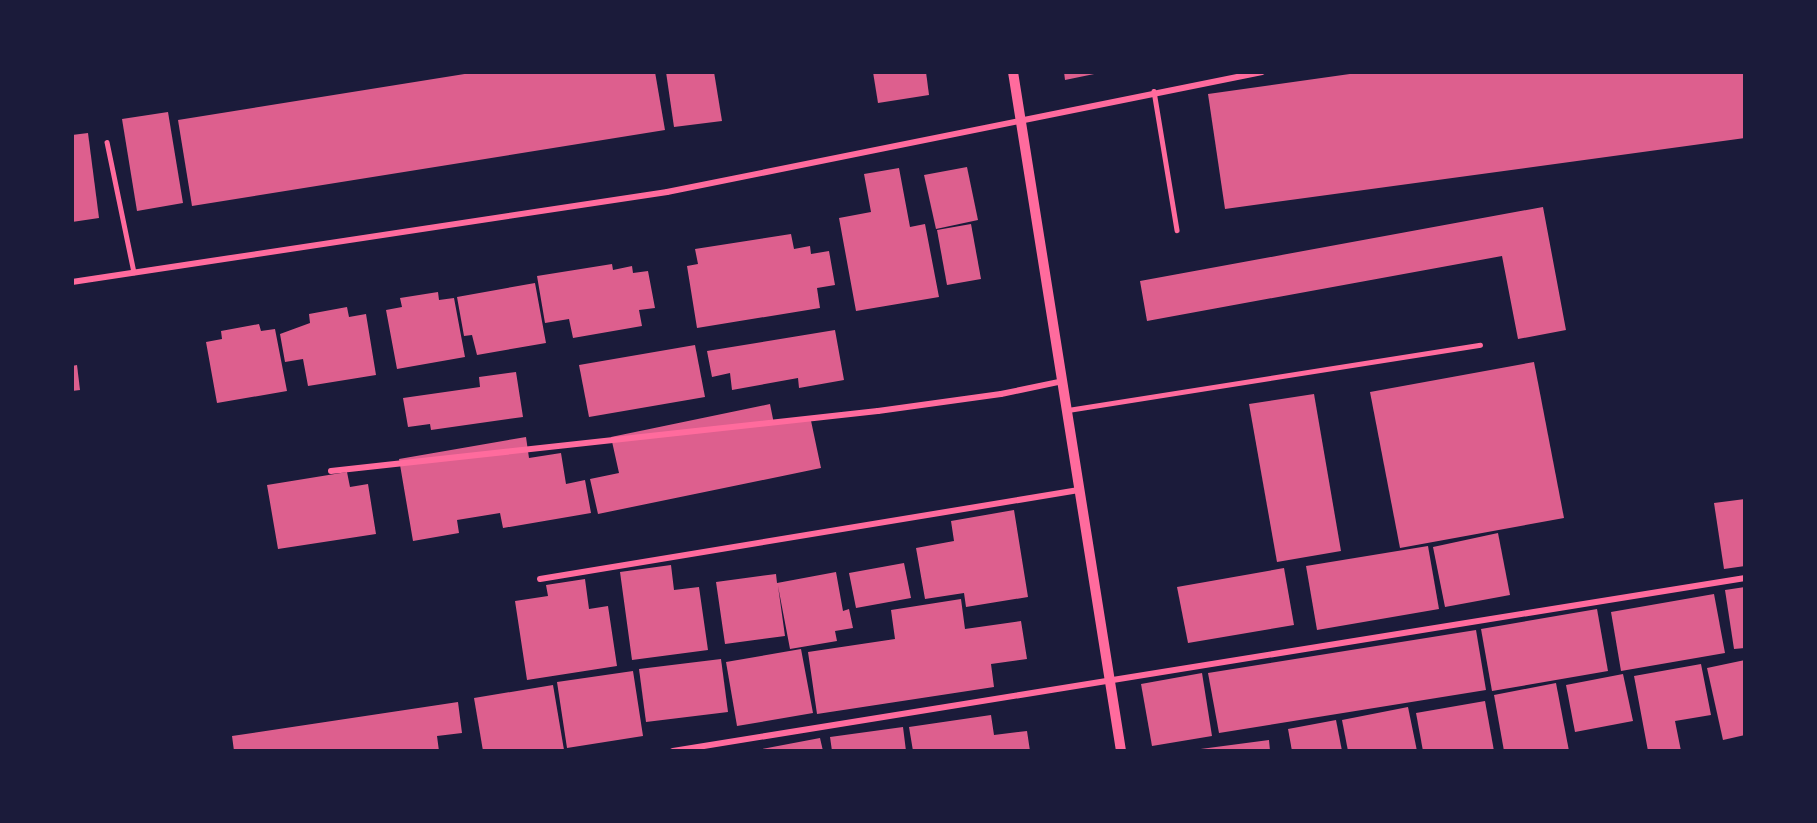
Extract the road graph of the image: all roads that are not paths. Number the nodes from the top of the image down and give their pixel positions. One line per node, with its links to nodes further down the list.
1 (1013, 72): 6 (street)
2 (1220, 72): 4 (street)
3 (1262, 72): 4 (street)
4 (1218, 80): 5 (street)
5 (1154, 91): 6 (street); 8 (lane)
6 (1019, 120): 9 (street); 12 (street)
7 (107, 142): 9 (lane)
8 (1177, 230)
9 (134, 273): 10 (street)
10 (72, 282)
11 (1480, 345): 13 (lane)
12 (1064, 381): 13 (street); 14 (street)
13 (1066, 411): 15 (street)
14 (330, 471)
15 (1079, 490): 17 (street); 18 (street)
16 (1745, 578): 18 (street)
17 (540, 579)
18 (1109, 684): 19 (street); 20 (street)
19 (673, 751)
20 (1120, 751)

